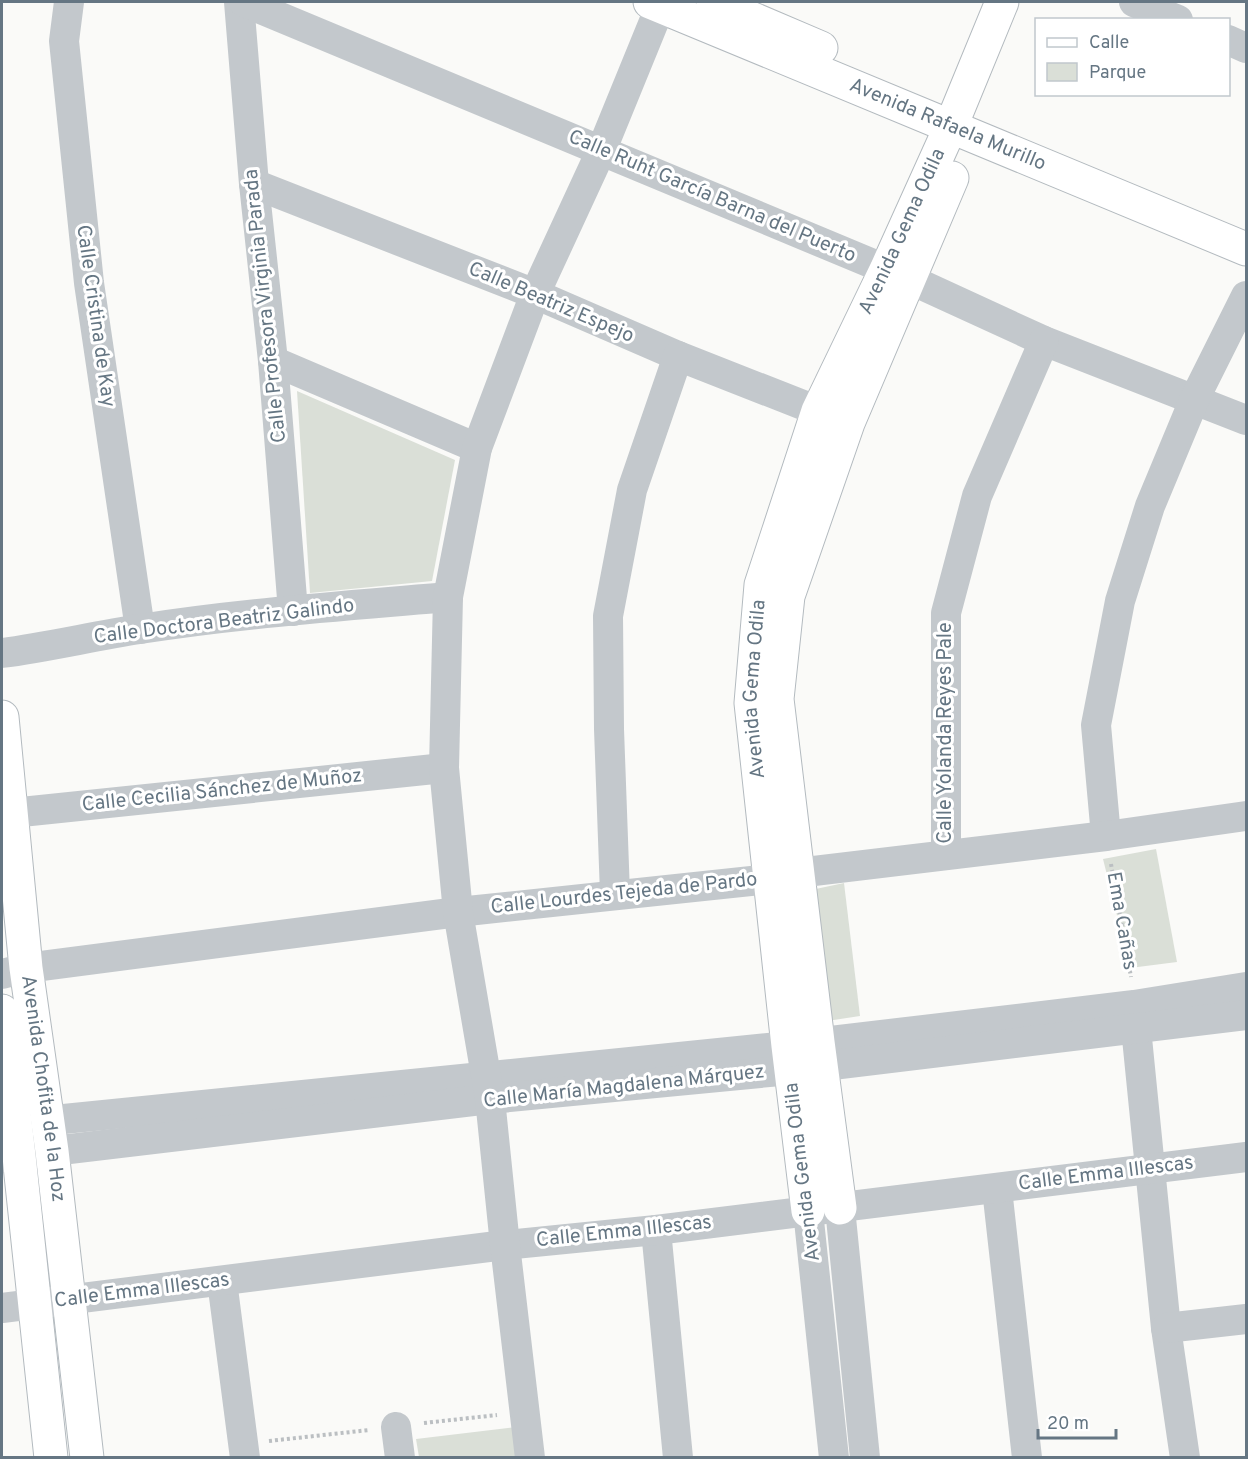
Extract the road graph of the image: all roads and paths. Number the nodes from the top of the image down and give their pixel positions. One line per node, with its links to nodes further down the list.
1 (69, 2): 30 (street, Calle Cristina de Kay)
2 (239, 2): 14 (street, Calle Profesora Virginia Parada)
3 (244, 2): 13 (street, Calle Ruht García Barna del Puerto)
4 (712, 2): 12 (street, Avenida Rafaela Murillo)
5 (1002, 2): 12 (street, Avenida Gema Odila)
6 (1025, 2): 12 (street, Avenida Gema Odila)
7 (1134, 2): 9 (street)
8 (657, 3): 12 (street, Avenida Rafaela Murillo); 13 (street)
9 (1173, 18)
10 (1230, 41): 11 (street)
11 (1246, 48)
12 (965, 121): 15 (street, Avenida Rafaela Murillo); 16 (street, Avenida Rafaela Murillo); 17 (street, Avenida Gema Odila)
13 (602, 149): 17 (street, Calle Ruht García Barna del Puerto); 18 (street)
14 (254, 184): 18 (street, Calle Beatriz Espejo); 22 (street, Calle Profesora Virginia Parada)
15 (1246, 226)
16 (1246, 249)
17 (897, 275): 20 (street, Calle Ruht García Barna del Puerto); 24 (street, Avenida Gema Odila); 26 (street, Avenida Gema Odila)
18 (535, 294): 21 (street, Calle Beatriz Espejo); 27 (street)
19 (1246, 296): 23 (street)
20 (1044, 341): 23 (street, Calle Ruht García Barna del Puerto); 37 (street, Calle Yolanda Reyes Pale)
21 (678, 356): 24 (street, Calle Beatriz Espejo); 39 (street)
22 (273, 361): 27 (street); 29 (street, Calle Profesora Virginia Parada)
23 (1195, 398): 25 (street, Calle Ruht García Barna del Puerto); 36 (street)
24 (818, 411): 26 (street, Calle Beatriz Espejo); 38 (street, Avenida Gema Odila)
25 (1246, 420)
26 (848, 423): 38 (street, Avenida Gema Odila)
27 (477, 448): 28 (street)
28 (448, 597): 29 (street, Calle Doctora Beatriz Galindo); 33 (street)
29 (293, 611): 30 (street, Calle Doctora Beatriz Galindo)
30 (140, 629): 31 (street, Calle Doctora Beatriz Galindo)
31 (2, 653)
32 (2, 717): 34 (street, Avenida Chofita de la Hoz)
33 (444, 768): 34 (street, Calle Cecilia Sánchez de Muñoz); 40 (street)
34 (6, 813): 41 (street, Avenida Chofita de la Hoz)
35 (1246, 816): 36 (street, Calle Lourdes Tejeda de Pardo)
36 (1106, 836): 37 (street, Calle Lourdes Tejeda de Pardo); 45 (path, Ema Cañas)
37 (946, 855): 38 (street, Calle Lourdes Tejeda de Pardo)
38 (784, 876): 39 (street, Calle Lourdes Tejeda de Pardo); 46 (street, Avenida Gema Odila)
39 (615, 894): 40 (street, Calle Lourdes Tejeda de Pardo)
40 (458, 912): 41 (street, Calle Lourdes Tejeda de Pardo); 47 (street)
41 (14, 971): 49 (street, Avenida Chofita de la Hoz)
42 (1246, 987): 45 (street, Calle María Magdalena Márquez)
43 (2, 1011): 48 (street, Avenida Chofita de la Hoz)
44 (1246, 1015): 45 (street, Calle María Magdalena Márquez)
45 (1135, 1016): 46 (street, Calle María Magdalena Márquez); 52 (street)
46 (805, 1056): 47 (street, Calle María Magdalena Márquez); 54 (street, Avenida Gema Odila)
47 (488, 1088): 49 (street, Calle María Magdalena Márquez); 56 (street)
48 (8, 1124): 49 (street, Calle María Magdalena Márquez); 50 (street, Avenida Chofita de la Hoz)
49 (50, 1135): 50 (street, Calle María Magdalena Márquez); 58 (street, Avenida Chofita de la Hoz)
50 (10, 1157): 59 (street, Avenida Chofita de la Hoz)
51 (1246, 1157): 52 (street, Calle Emma Illescas)
52 (1151, 1168): 53 (street, Calle Emma Illescas); 62 (street)
53 (997, 1189): 54 (street, Calle Emma Illescas); 72 (street)
54 (824, 1210): 55 (street, Calle Emma Illescas); 64 (street, Avenida Gema Odila); 65 (street, Avenida Gema Odila)
55 (656, 1230): 56 (street, Calle Emma Illescas); 71 (street)
56 (505, 1245): 57 (street, Calle Emma Illescas); 70 (street)
57 (222, 1281): 58 (street, Calle Emma Illescas); 68 (street)
58 (69, 1298): 59 (street, Calle Emma Illescas); 66 (street, Avenida Chofita de la Hoz)
59 (34, 1304): 60 (street, Calle Emma Illescas); 67 (street, Avenida Chofita de la Hoz)
60 (2, 1308)
61 (1246, 1319): 62 (street)
62 (1166, 1328): 73 (street)
63 (396, 1427): 69 (street)
64 (864, 1447): 65 (street)
65 (833, 1450)
66 (78, 1456)
67 (51, 1458)
68 (245, 1458)
69 (400, 1458)
70 (530, 1458)
71 (678, 1458)
72 (1027, 1458)
73 (1185, 1458)

